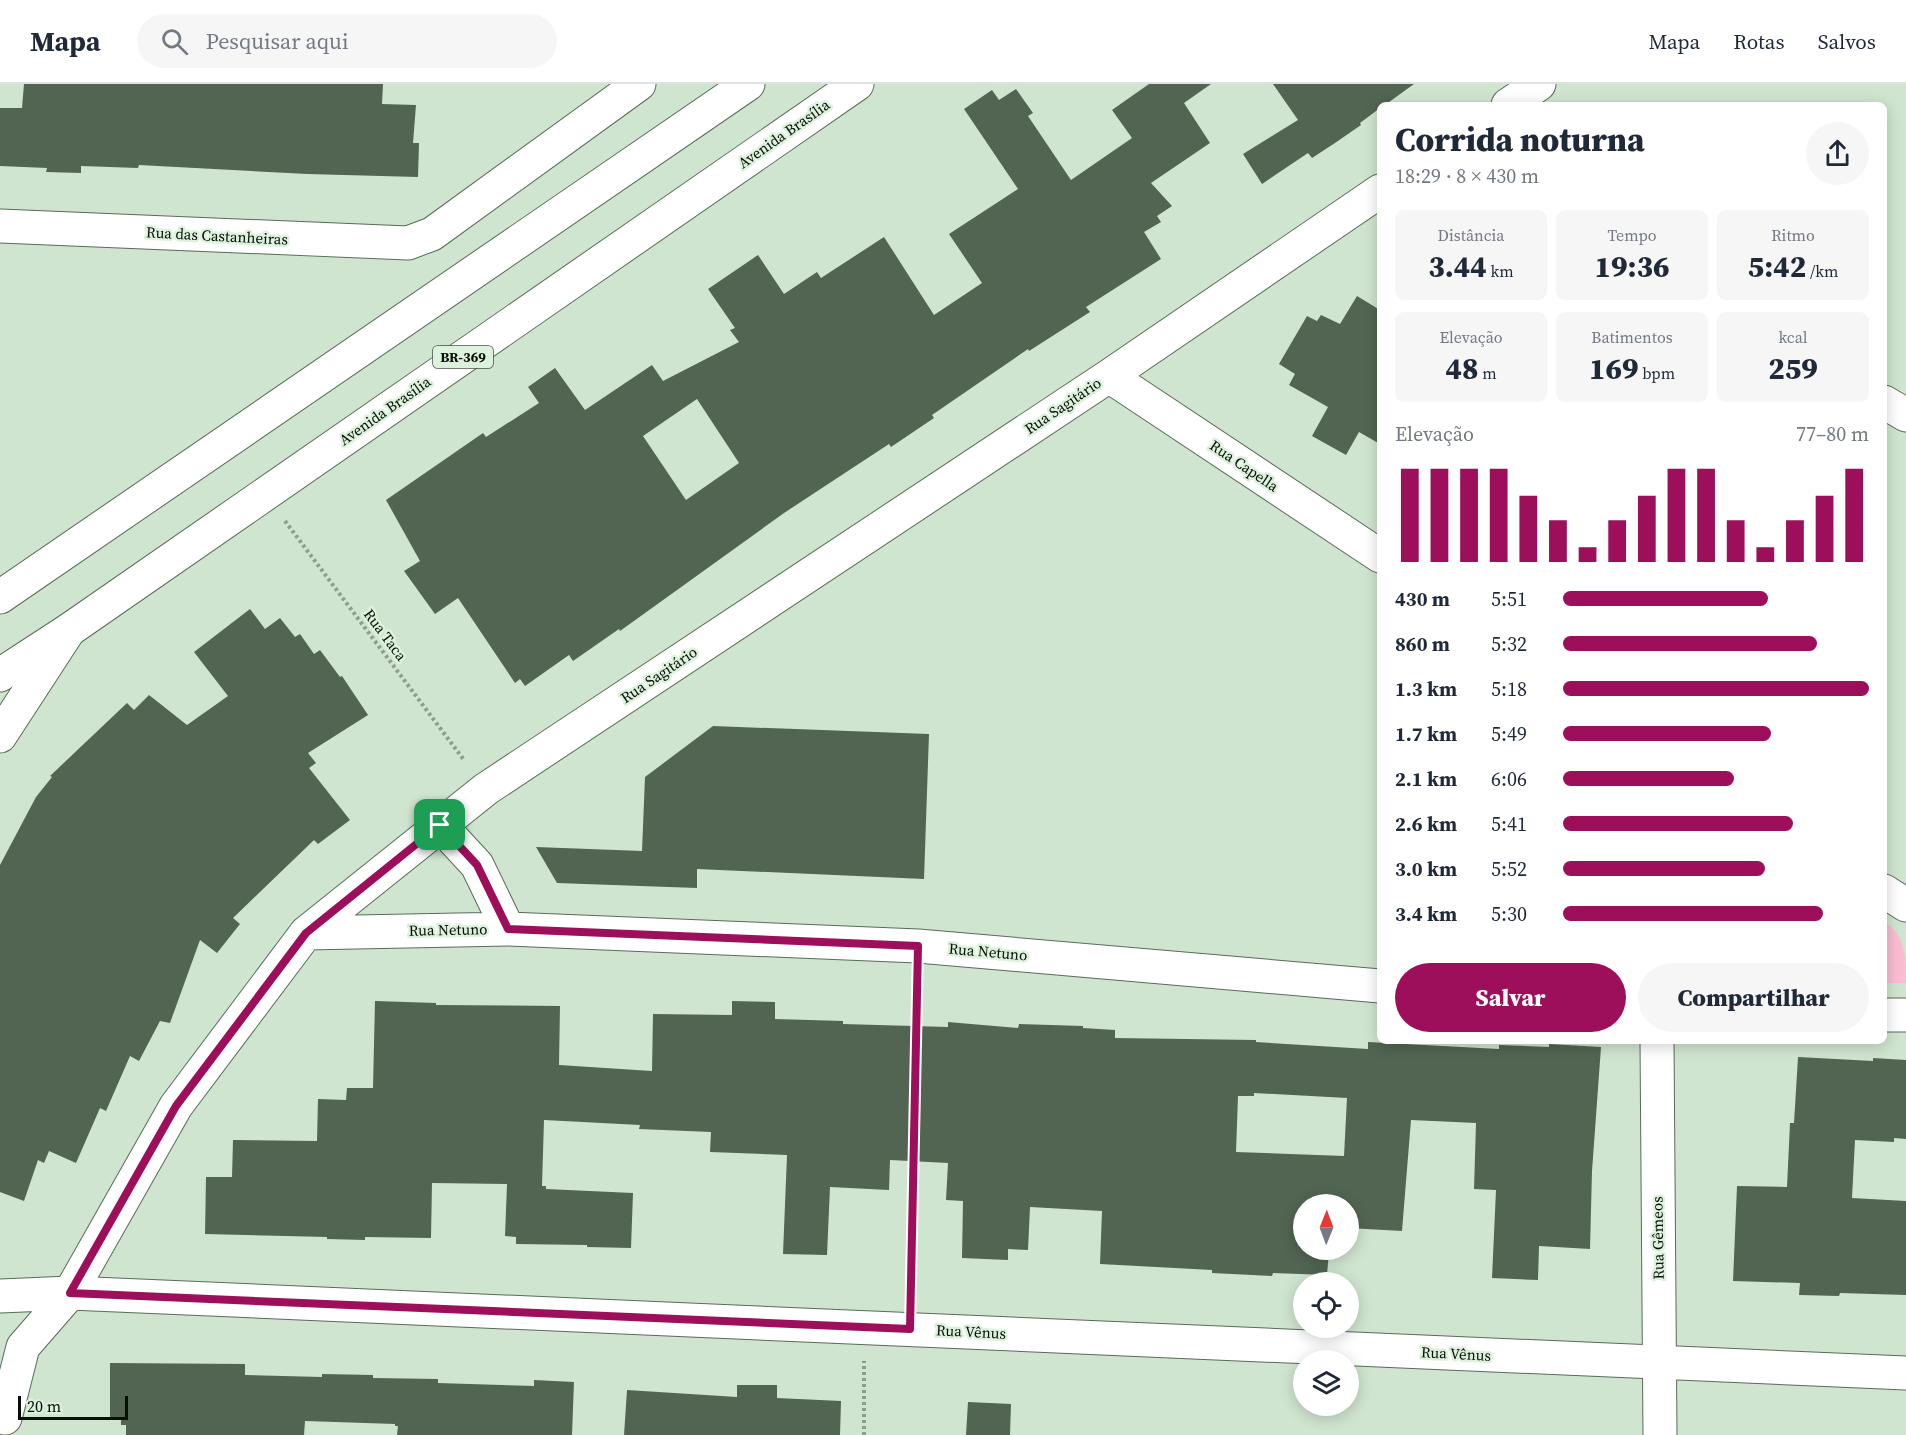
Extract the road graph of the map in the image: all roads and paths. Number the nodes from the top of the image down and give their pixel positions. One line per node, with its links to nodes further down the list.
1 (639, 84): 7 (main road, Rua das Castanheiras)
2 (748, 84): 13 (main road)
3 (857, 84): 11 (main road, Avenida Brasília / BR-369)
4 (1539, 84): 5 (main road)
5 (1512, 102)
6 (1377, 193): 8 (main road, Rua Sagitário)
7 (0, 226)
8 (1109, 376): 12 (main road, Rua Capella); 17 (main road, Rua Sagitário)
9 (1887, 404): 10 (main road)
10 (1906, 415)
11 (265, 494): 14 (main road, Avenida Brasília / BR-369); 17 (path, Rua Taca)
12 (1377, 554)
13 (0, 597)
14 (69, 630): 15 (main road, Avenida Brasília / BR-369); 16 (main road)
15 (0, 675)
16 (0, 736)
17 (486, 789): 18 (main road, Rua Sagitário)
18 (440, 825): 21 (main road); 22 (main road, Rua Sagitário)
19 (1887, 893): 20 (main road)
20 (1906, 905)
21 (508, 929): 22 (main road, Rua Netuno); 23 (main road, Rua Netuno)
22 (306, 933): 28 (main road, Rua Sagitário)
23 (918, 946): 24 (main road, Rua Netuno); 31 (path)
24 (1377, 986)
25 (1887, 1015): 26 (main road)
26 (1906, 1016)
27 (1657, 1044): 32 (main road, Rua Gêmeos)
28 (70, 1293): 29 (main road, Rua Vênus); 30 (main road, Rua Vênus); 34 (main road, Rua Sagitário)
29 (0, 1296)
30 (864, 1327): 31 (main road, Rua Vênus); 35 (path)
31 (910, 1329): 32 (main road, Rua Vênus)
32 (1660, 1363): 33 (main road, Rua Vênus); 36 (main road, Rua Gêmeos)
33 (1906, 1373)
34 (8, 1422)
35 (864, 1435)
36 (1660, 1435)

